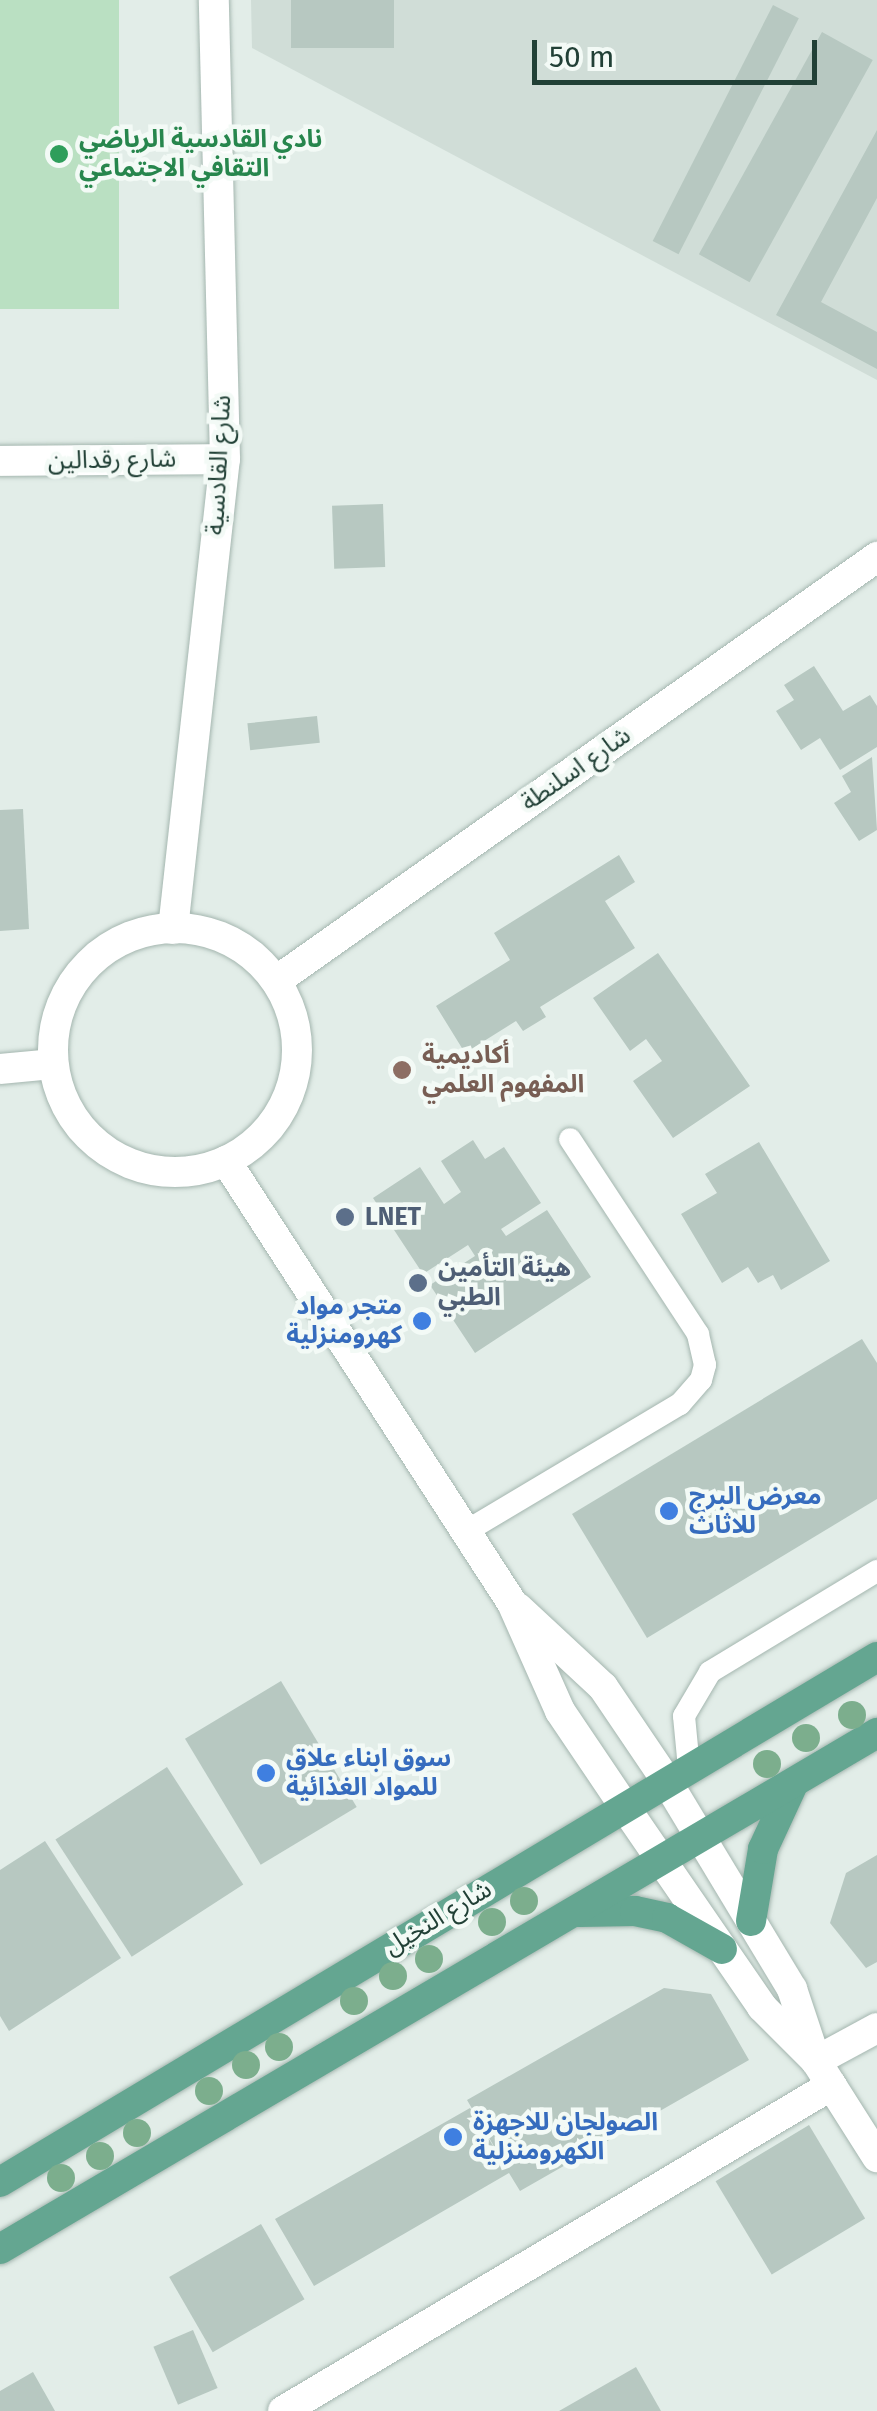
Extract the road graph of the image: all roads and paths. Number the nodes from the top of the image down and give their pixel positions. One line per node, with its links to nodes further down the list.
1 (214, 0): 2 (street, شارع القادسية)
2 (225, 459): 3 (street, شارع رقدالين); 5 (street, شارع القادسية)
3 (0, 461)
4 (877, 557): 6 (street, شارع اسلنطة)
5 (173, 929): 6 (street); 7 (street)
6 (276, 981): 10 (street)
7 (54, 1064): 8 (street); 10 (street)
8 (0, 1069)
9 (570, 1139): 11 (lane)
10 (226, 1161): 11 (street)
11 (465, 1532): 13 (street)
12 (877, 1571): 16 (lane)
13 (512, 1603): 16 (street); 18 (street)
14 (877, 1657): 16 (main road, شارع النخيل)
15 (877, 1734): 17 (main road)
16 (678, 1774): 18 (main road, شارع النخيل); 19 (street)
17 (794, 1784): 19 (main road); 22 (main road)
18 (624, 1806): 20 (street); 27 (main road, شارع النخيل)
19 (702, 1836): 20 (main road); 22 (street)
20 (662, 1859): 21 (main road); 23 (street)
21 (572, 1913): 23 (main road); 28 (main road)
22 (751, 1921): 25 (street)
23 (722, 1949): 25 (street)
24 (877, 2028): 25 (street)
25 (824, 2073): 26 (street); 29 (street)
26 (877, 2157)
27 (0, 2182)
28 (0, 2249)
29 (282, 2411)

